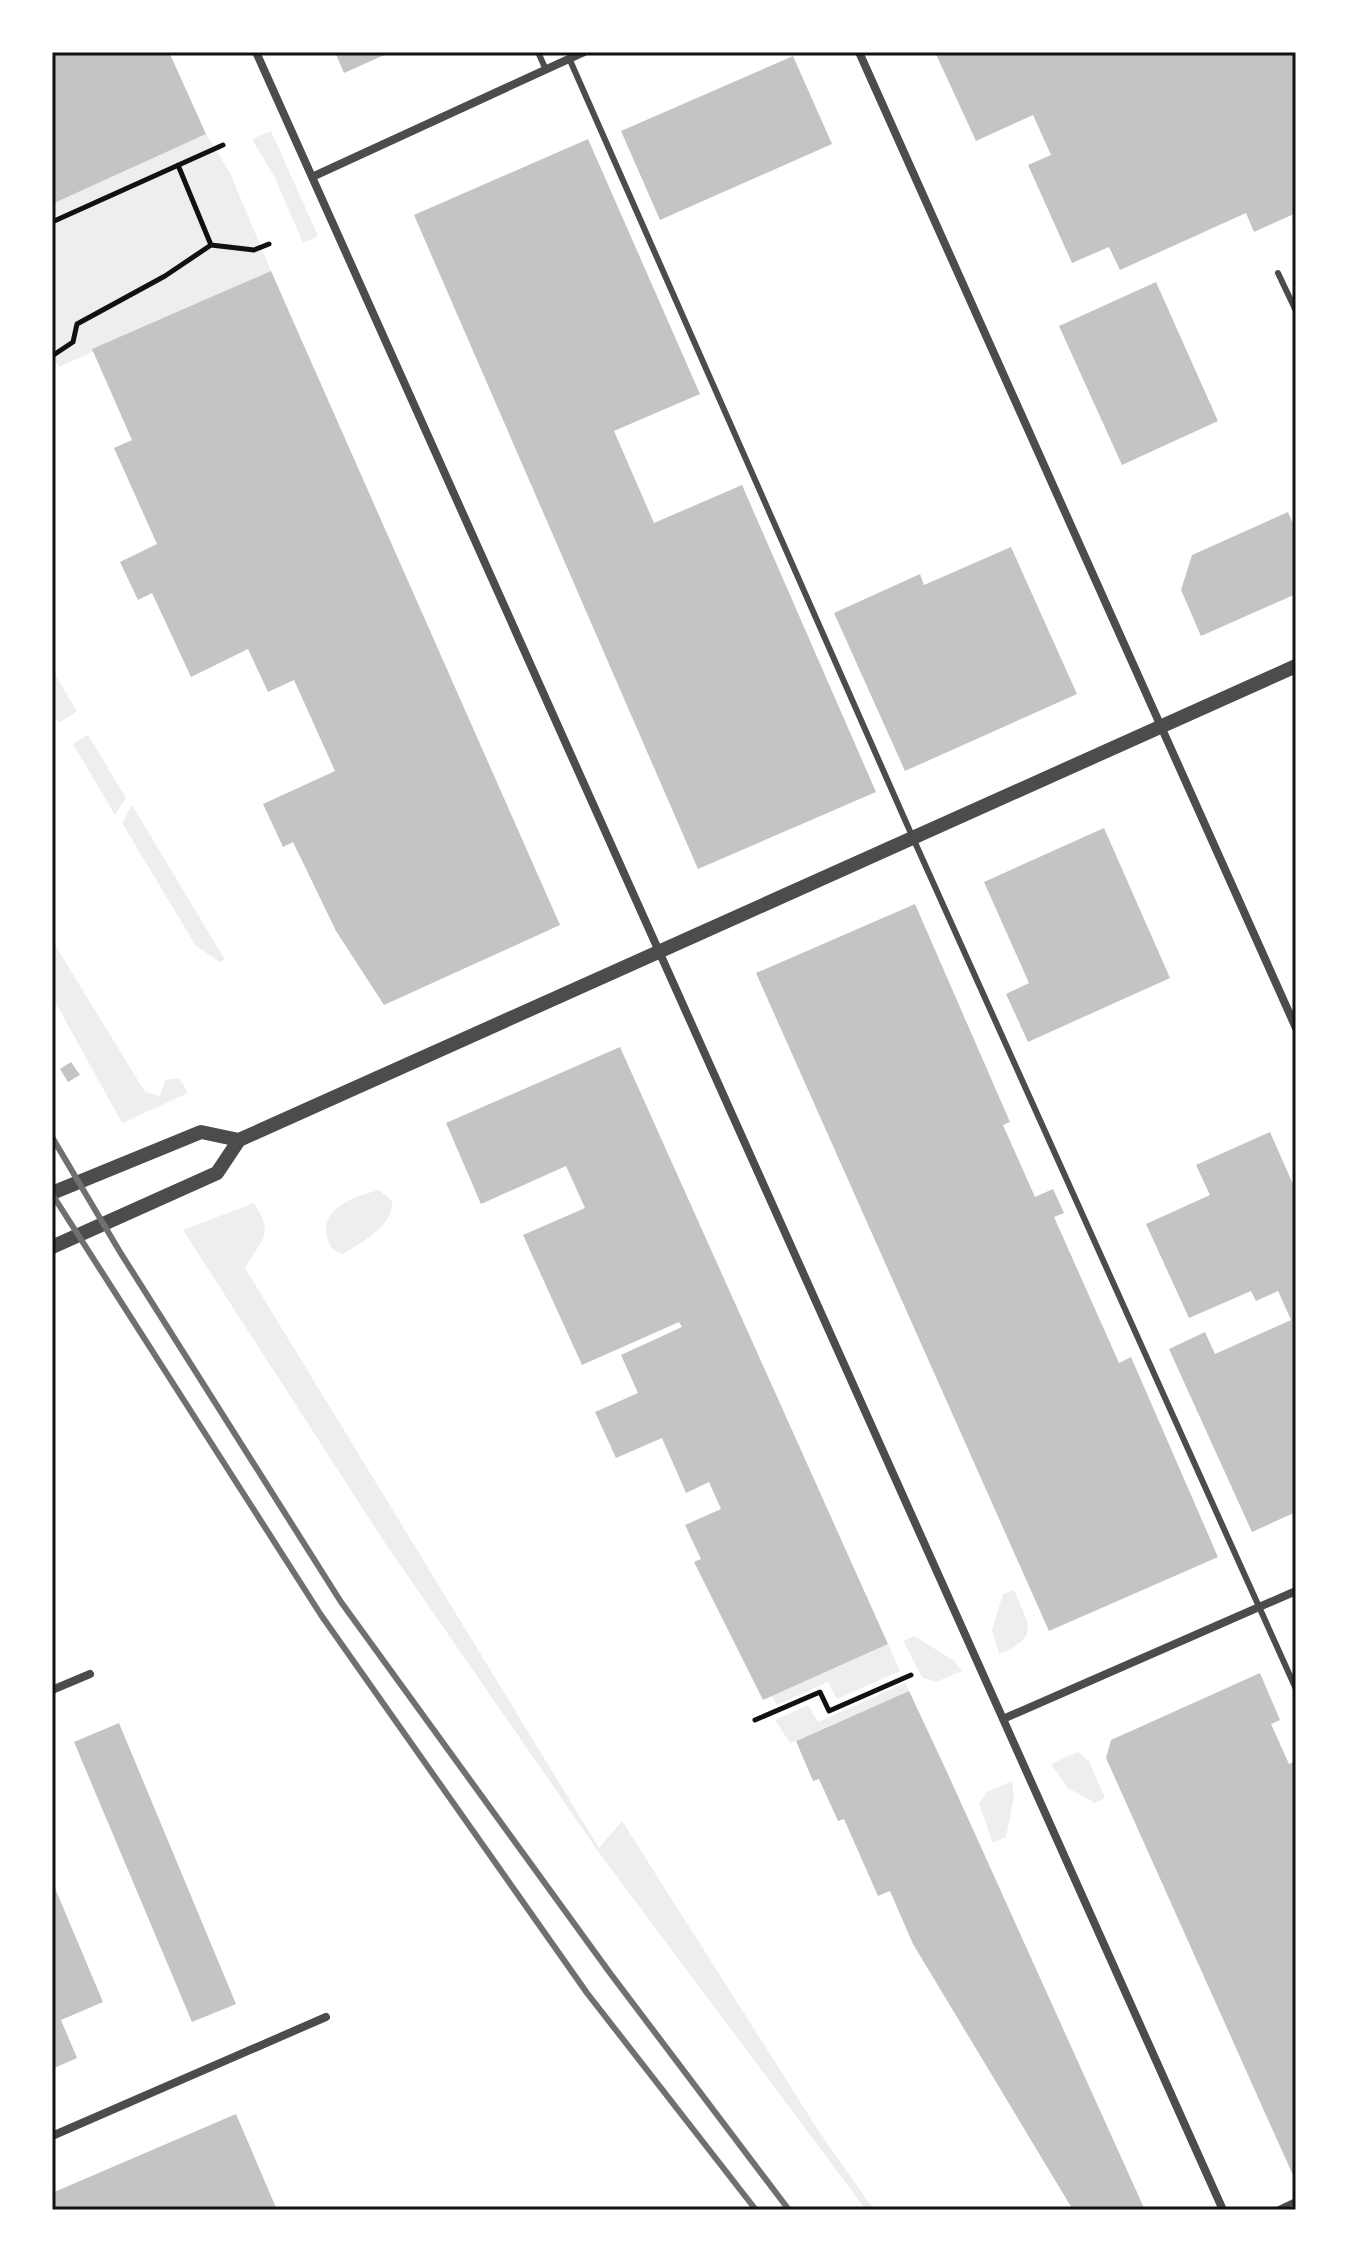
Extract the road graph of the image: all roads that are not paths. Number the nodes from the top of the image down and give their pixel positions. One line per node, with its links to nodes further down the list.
1 (256, 52): 7 (street)
2 (538, 52): 6 (lane)
3 (584, 52): 5 (street)
4 (859, 52): 11 (street)
5 (569, 58): 6 (street); 12 (lane)
6 (546, 70): 7 (street)
7 (312, 177): 13 (street)
8 (1278, 273): 9 (lane)
9 (1296, 311)
10 (1296, 666): 11 (street)
11 (1161, 727): 12 (street); 14 (street)
12 (913, 838): 13 (street); 19 (lane)
13 (658, 952): 15 (street); 23 (street)
14 (1296, 1028)
15 (239, 1140): 16 (street); 17 (street)
16 (52, 1193)
17 (52, 1247)
18 (1296, 1591): 19 (street)
19 (1259, 1607): 21 (lane); 23 (street)
20 (90, 1674): 22 (street)
21 (1296, 1689)
22 (52, 1690)
23 (1003, 1719): 27 (street)
24 (326, 2017): 25 (street)
25 (52, 2136)
26 (1296, 2201): 28 (lane)
27 (1223, 2210)
28 (1277, 2210)

